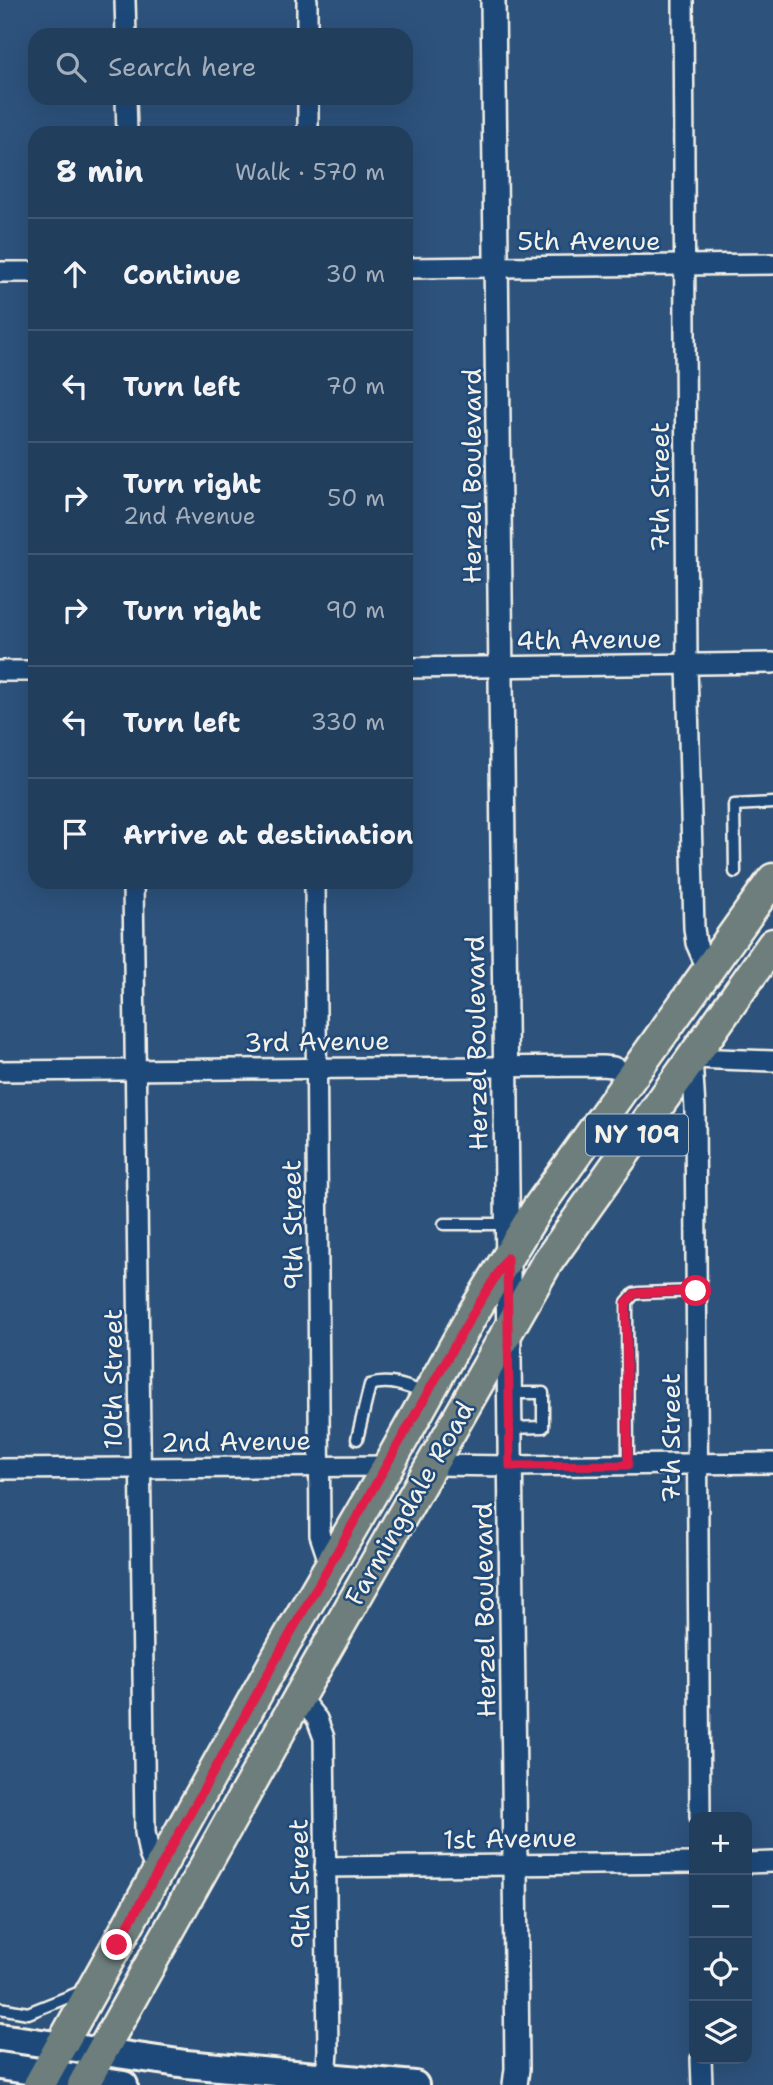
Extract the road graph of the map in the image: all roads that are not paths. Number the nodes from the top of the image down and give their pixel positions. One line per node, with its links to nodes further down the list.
1 (125, 0): 5 (street)
2 (307, 0): 6 (street)
3 (494, 0): 13 (street, Herzel Boulevard)
4 (683, 0): 12 (street, 7th Street)
5 (126, 28)
6 (307, 28)
7 (126, 105): 9 (street)
8 (308, 105): 10 (street)
9 (127, 126)
10 (308, 126)
11 (773, 264): 12 (street, 5th Avenue)
12 (684, 265): 13 (street, 5th Avenue); 18 (street, 7th Street)
13 (498, 267): 14 (street, 5th Avenue); 19 (street, Herzel Boulevard)
14 (413, 268)
15 (0, 272): 16 (street)
16 (28, 272)
17 (773, 663): 18 (street, 4th Avenue)
18 (687, 664): 19 (street, 4th Avenue); 29 (street, 7th Street)
19 (500, 667): 20 (street, 4th Avenue); 32 (street, Herzel Boulevard)
20 (413, 668)
21 (0, 671): 22 (street)
22 (28, 671)
23 (773, 803): 24 (lane)
24 (734, 872)
25 (773, 879): 29 (main road, Farmingdale Road / NY 109)
26 (133, 889): 34 (street, 10th Street)
27 (315, 889): 33 (street, 9th Street)
28 (773, 944): 30 (main road, Farmingdale Road / NY 109)
29 (708, 971): 36 (main road, Farmingdale Road / NY 109)
30 (692, 1058): 31 (street); 40 (street, 7th Street); 41 (main road, Farmingdale Road / NY 109)
31 (773, 1061)
32 (505, 1065): 33 (street, 3rd Avenue); 36 (street, 3rd Avenue); 38 (street, Herzel Boulevard)
33 (317, 1067): 34 (street, 3rd Avenue); 52 (street, 9th Street)
34 (136, 1070): 35 (street, 3rd Avenue); 53 (street, 10th Street)
35 (0, 1072)
36 (633, 1076): 39 (main road, Farmingdale Road / NY 109)
37 (444, 1224): 38 (lane)
38 (507, 1224): 39 (street, Herzel Boulevard)
39 (507, 1258): 41 (street, Herzel Boulevard); 43 (main road, Farmingdale Road / NY 109)
40 (696, 1291): 48 (lane); 49 (street, 7th Street)
41 (508, 1330): 42 (street, Herzel Boulevard); 47 (main road, Farmingdale Road / NY 109)
42 (509, 1392): 44 (street, Herzel Boulevard); 44 (lane)
43 (428, 1395): 45 (lane); 50 (main road, Farmingdale Road / NY 109)
44 (510, 1428): 51 (street, Herzel Boulevard)
45 (357, 1439)
46 (773, 1463): 49 (street)
47 (432, 1465): 51 (street); 56 (main road, Farmingdale Road / NY 109)
48 (628, 1465): 49 (street); 51 (street)
49 (696, 1465): 57 (street, 7th Street)
50 (388, 1466): 52 (street, 2nd Avenue); 55 (main road, Farmingdale Road / NY 109)
51 (510, 1466): 61 (street, Herzel Boulevard)
52 (321, 1467): 53 (street, 2nd Avenue); 55 (street, 9th Street)
53 (139, 1468): 54 (street, 2nd Avenue); 63 (street, 10th Street)
54 (0, 1469)
55 (330, 1565): 63 (main road, Farmingdale Road / NY 109)
56 (299, 1697): 62 (street, 9th Street); 68 (main road, Farmingdale Road / NY 109)
57 (700, 1812)
58 (689, 1863): 61 (street, 1st Avenue)
59 (752, 1863): 60 (street)
60 (773, 1863)
61 (515, 1864): 62 (street, 1st Avenue); 76 (street, Herzel Boulevard)
62 (325, 1867): 71 (street, 9th Street)
63 (157, 1873): 64 (main road, Farmingdale Road / NY 109)
64 (93, 1987): 65 (lane); 67 (main road, Farmingdale Road / NY 109)
65 (0, 2008)
66 (0, 2037): 67 (main road)
67 (60, 2047): 68 (main road); 72 (main road, Farmingdale Road / NY 109)
68 (101, 2053): 71 (main road); 73 (main road, Farmingdale Road / NY 109)
69 (701, 2064): 77 (street)
70 (0, 2066): 72 (main road)
71 (326, 2078): 75 (main road)
72 (42, 2079): 73 (main road)
73 (84, 2082): 74 (main road)
74 (124, 2085)
75 (415, 2085)
76 (515, 2085)
77 (702, 2085)

